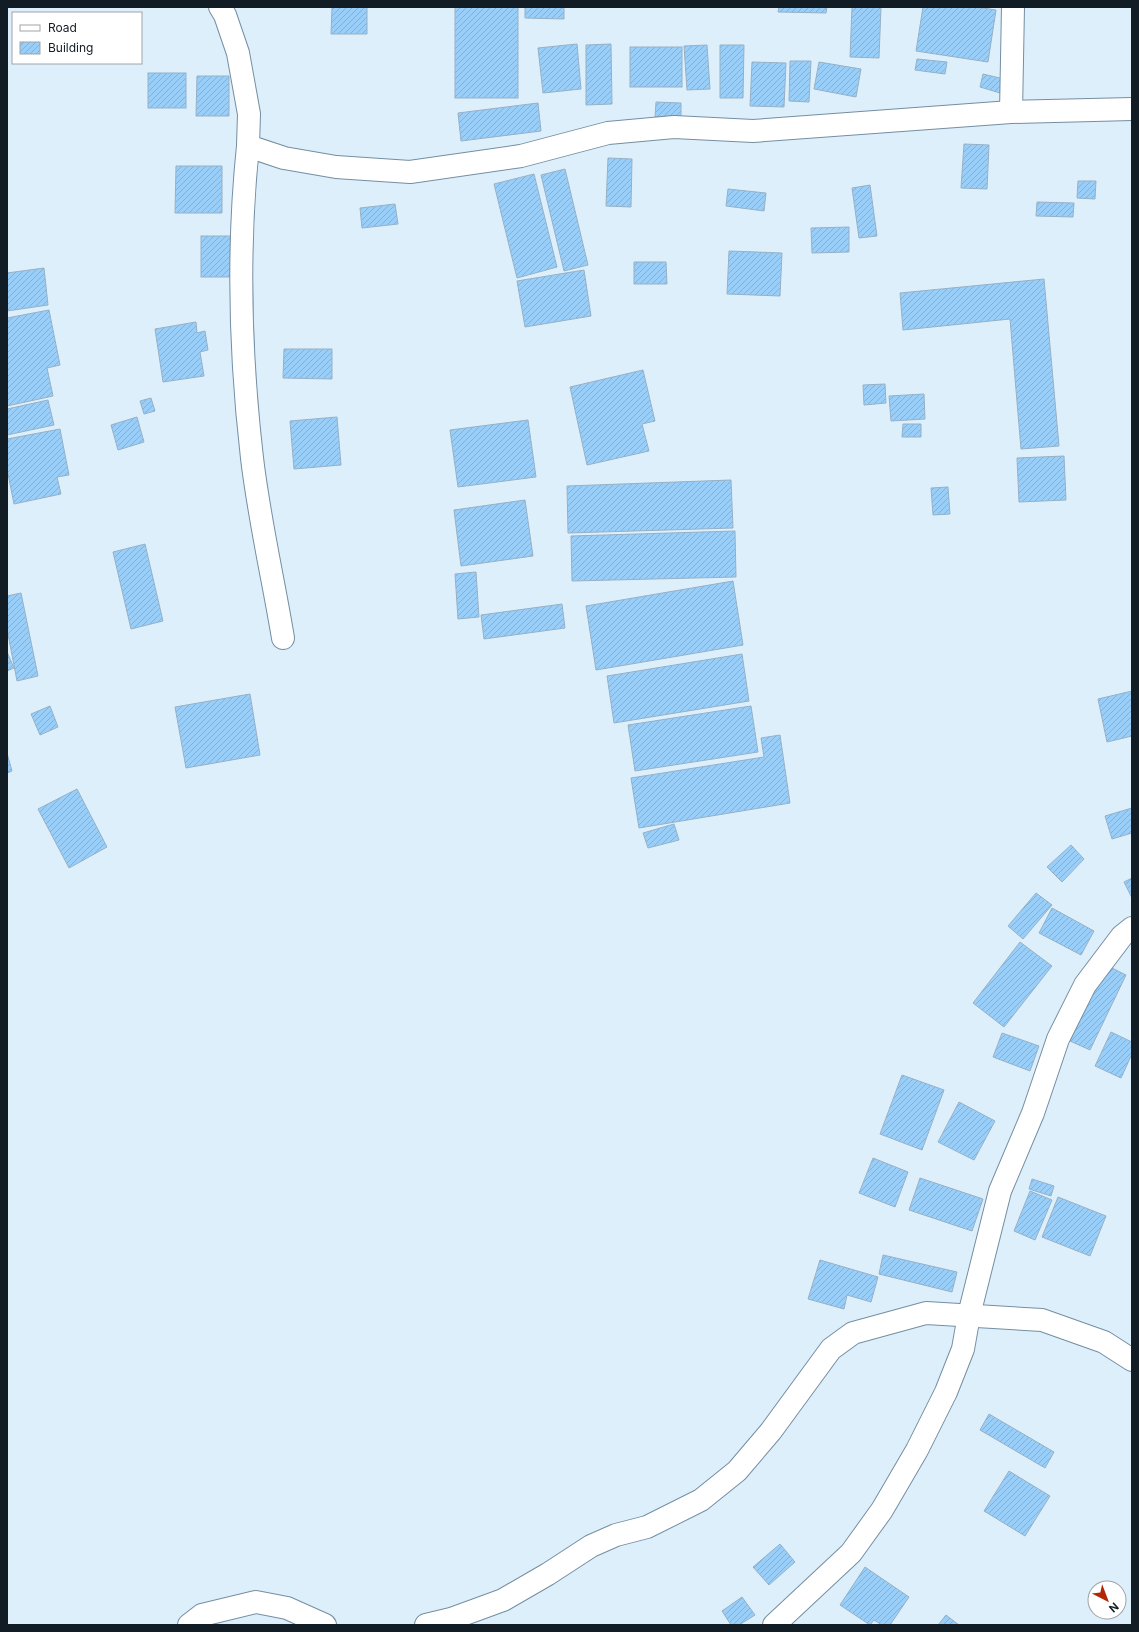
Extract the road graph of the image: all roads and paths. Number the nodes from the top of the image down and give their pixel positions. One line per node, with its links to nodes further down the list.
1 (220, 7): 5 (street)
2 (1013, 7): 4 (street)
3 (1132, 109): 4 (street)
4 (1011, 112): 5 (street)
5 (248, 146): 6 (street)
6 (283, 638)
7 (1129, 936): 8 (street)
8 (969, 1315): 9 (street); 12 (street); 13 (street)
9 (1132, 1360)
10 (189, 1625): 11 (street)
11 (324, 1625)
12 (426, 1625)
13 (774, 1625)

